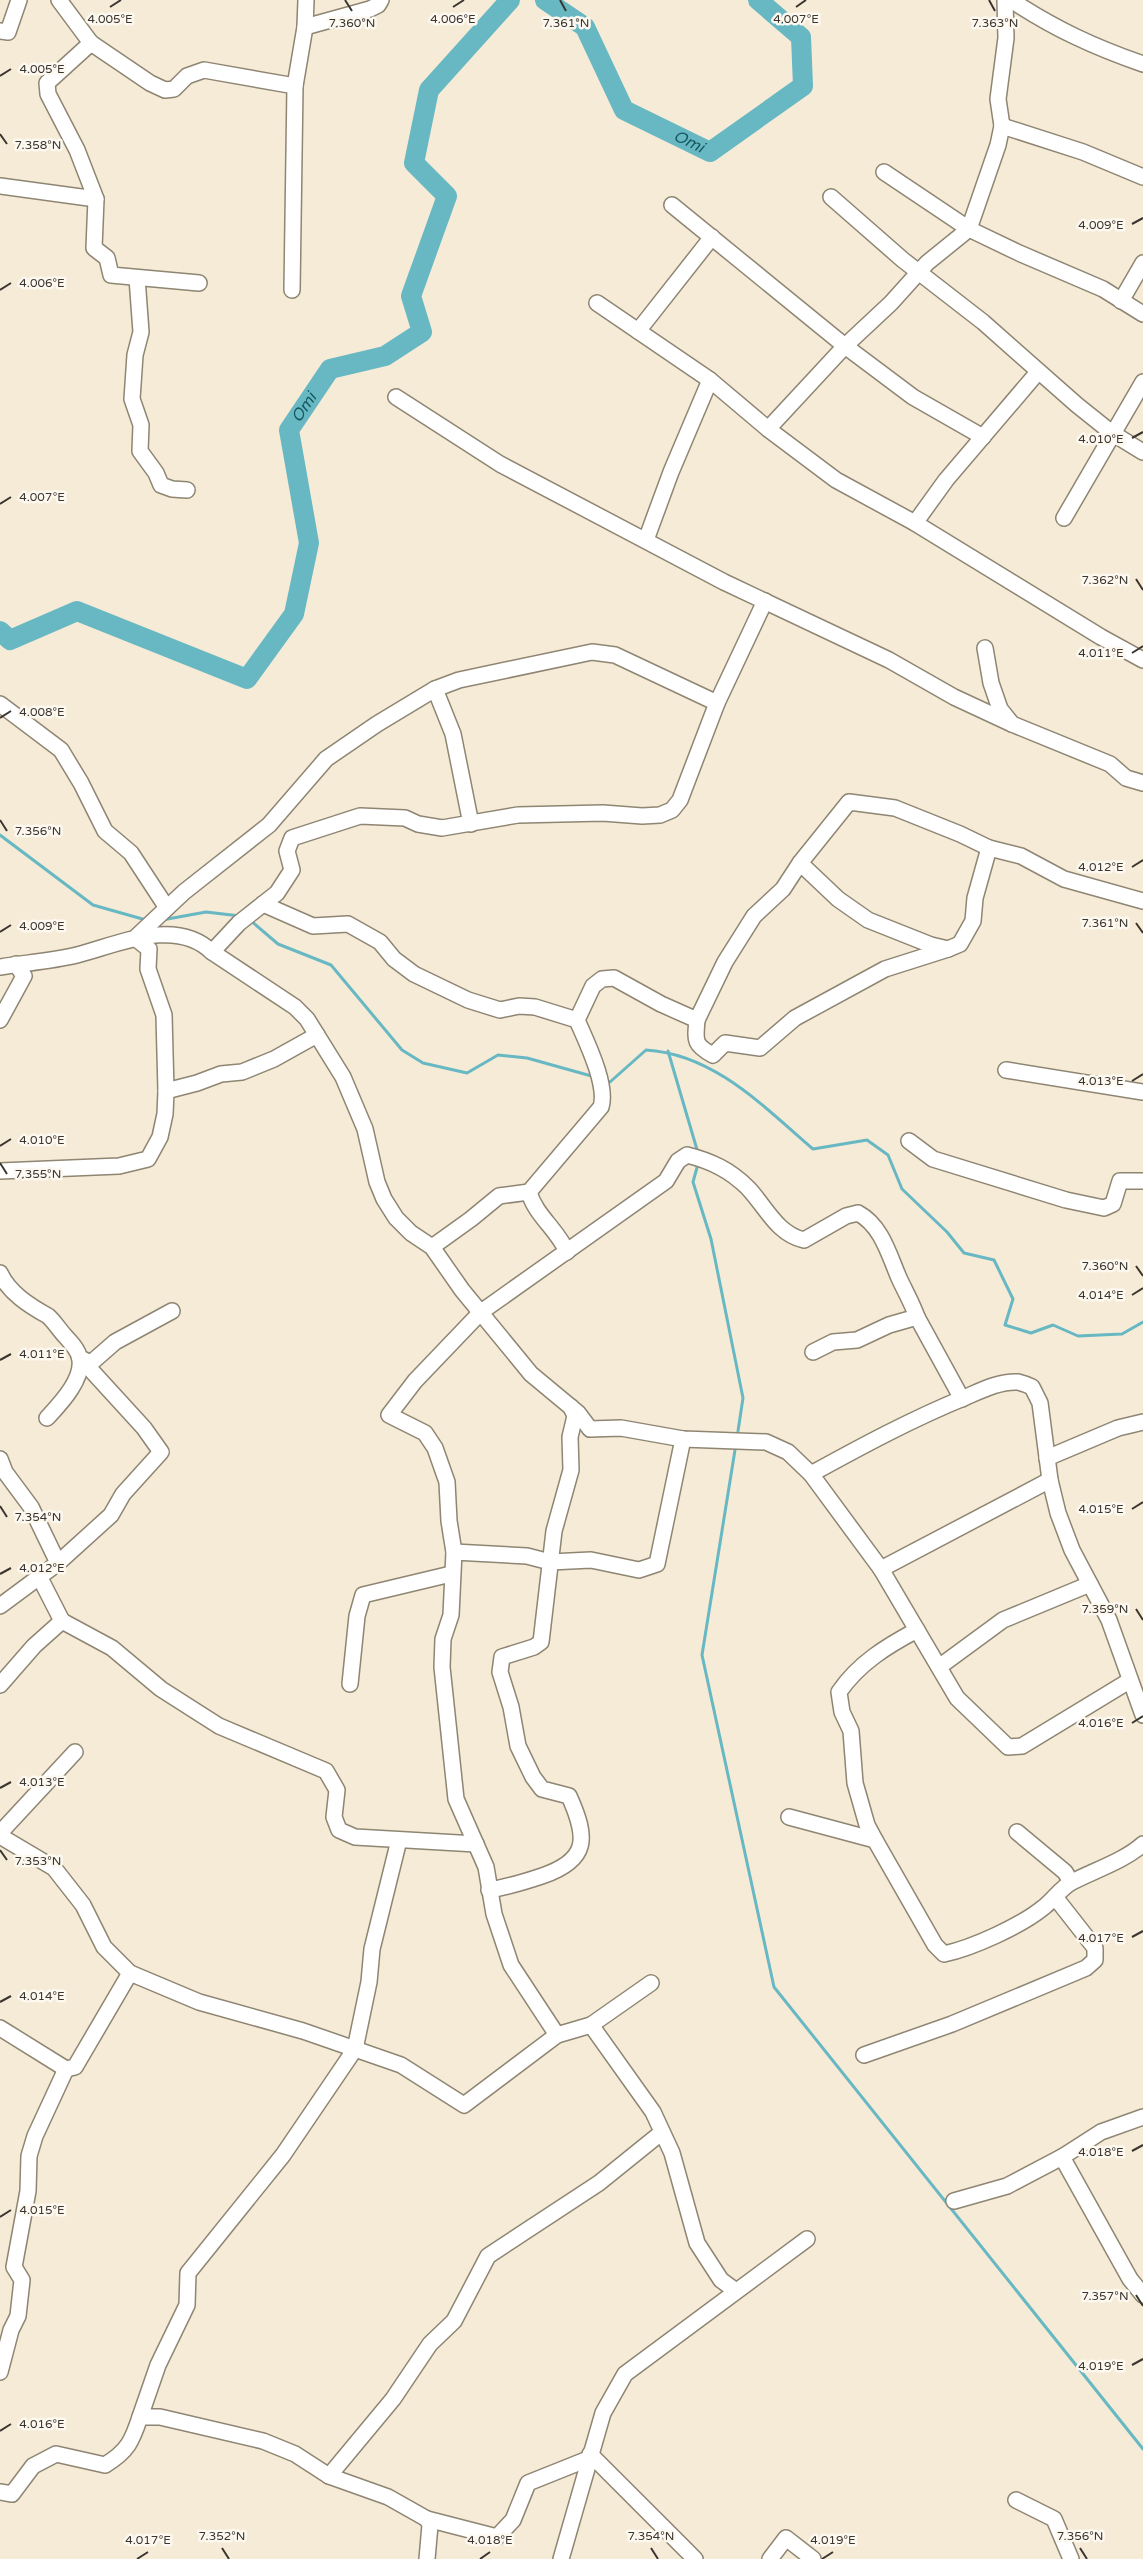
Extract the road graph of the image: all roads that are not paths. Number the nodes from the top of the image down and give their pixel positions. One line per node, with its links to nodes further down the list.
1 (19, 0): 8 (street)
2 (59, 0): 9 (street)
3 (306, 0): 7 (street)
4 (381, 0): 7 (street)
5 (1005, 0): 12 (street)
6 (1011, 0): 10 (street)
7 (304, 26): 11 (street)
8 (0, 31)
9 (91, 43): 11 (street); 17 (street)
10 (1143, 64)
11 (295, 86): 25 (street)
12 (1002, 126): 14 (street); 19 (street)
13 (884, 172): 19 (street)
14 (1143, 177)
15 (0, 186): 17 (street)
16 (831, 197): 22 (street)
17 (96, 199): 23 (street)
18 (672, 205): 20 (street)
19 (969, 229): 22 (street); 27 (street)
20 (712, 237): 29 (street); 30 (street)
21 (1143, 263): 27 (street)
22 (918, 272): 30 (street); 31 (street)
23 (137, 278): 24 (street); 39 (street)
24 (199, 282)
25 (292, 290)
26 (598, 302): 29 (street)
27 (1121, 302): 28 (street)
28 (1143, 314)
29 (638, 331): 32 (street)
30 (845, 346): 35 (street); 37 (street)
31 (1038, 372): 36 (street); 37 (street)
32 (710, 380): 35 (street); 42 (street)
33 (1143, 382): 36 (street)
34 (396, 397): 42 (street)
35 (768, 429): 41 (street)
36 (1112, 433): 38 (street); 40 (street)
37 (983, 437): 41 (street)
38 (1143, 452)
39 (187, 490)
40 (1064, 518)
41 (915, 523): 45 (street)
42 (646, 540): 43 (street)
43 (765, 601): 47 (street); 49 (street)
44 (985, 648): 49 (street)
45 (1143, 660)
46 (435, 690): 47 (street); 51 (street); 56 (street)
47 (717, 703): 51 (street)
48 (0, 704): 56 (street)
49 (1012, 724): 50 (street)
50 (1143, 783)
51 (471, 824): 55 (street)
52 (989, 848): 53 (street); 54 (street); 58 (street)
53 (800, 863): 58 (street); 64 (street)
54 (1143, 901)
55 (263, 904): 59 (street); 63 (street)
56 (167, 908): 57 (street)
57 (135, 938): 59 (street); 60 (street); 67 (street)
58 (948, 949): 64 (street)
59 (212, 952): 65 (street)
60 (16, 964): 61 (street); 62 (street)
61 (0, 967)
62 (0, 1020)
63 (577, 1020): 64 (street); 72 (street)
64 (697, 1020)
65 (317, 1035): 67 (street); 73 (street)
66 (1006, 1070): 68 (street)
67 (166, 1091): 70 (street)
68 (1143, 1092)
69 (909, 1140): 71 (street)
70 (0, 1171)
71 (1143, 1180)
72 (529, 1192): 73 (street); 74 (street)
73 (432, 1247): 77 (street)
74 (567, 1252): 77 (street); 78 (street)
75 (2, 1282): 80 (street)
76 (172, 1311): 80 (street)
77 (481, 1312): 82 (street); 90 (street)
78 (917, 1316): 79 (street); 81 (street)
79 (813, 1352)
80 (80, 1358): 83 (street); 92 (street)
81 (962, 1398): 86 (street); 88 (street)
82 (571, 1407): 85 (street); 91 (street)
83 (47, 1418)
84 (1143, 1422): 86 (street)
85 (683, 1438): 88 (street); 91 (street)
86 (1046, 1458): 89 (street)
87 (0, 1459): 92 (street)
88 (812, 1474): 93 (street)
89 (1050, 1480): 93 (street); 96 (street)
90 (454, 1552): 91 (street); 94 (street)
91 (550, 1562): 114 (street)
92 (58, 1563): 95 (street)
93 (881, 1569): 99 (street)
94 (451, 1574): 102 (street); 111 (street)
95 (40, 1578): 97 (street); 98 (street)
96 (1090, 1584): 100 (street); 101 (street)
97 (0, 1606)
98 (62, 1621): 103 (street); 109 (street)
99 (918, 1630): 100 (street); 110 (street)
100 (939, 1667): 101 (street)
101 (1129, 1681): 104 (street)
102 (350, 1684)
103 (0, 1685)
104 (1143, 1715)
105 (75, 1752): 108 (street)
106 (789, 1817): 110 (street)
107 (1017, 1832): 113 (street)
108 (0, 1834): 116 (street)
109 (399, 1840): 111 (street); 121 (street)
110 (875, 1840): 115 (street)
111 (476, 1844): 114 (street)
112 (1143, 1844): 113 (street)
113 (1071, 1882): 115 (street)
114 (489, 1890): 120 (street)
115 (1054, 1897): 122 (street)
116 (130, 1973): 121 (street); 123 (street)
117 (650, 1983): 118 (street)
118 (591, 2025): 120 (street); 125 (street)
119 (0, 2028): 123 (street)
120 (558, 2035): 121 (street)
121 (355, 2049): 132 (street)
122 (864, 2056)
123 (66, 2069): 131 (street)
124 (1143, 2117): 126 (street)
125 (661, 2133): 129 (street); 134 (street)
126 (1062, 2156): 127 (street); 130 (street)
127 (954, 2201)
128 (807, 2239): 129 (street)
129 (736, 2291): 133 (street)
130 (1143, 2295)
131 (0, 2372)
132 (140, 2417): 134 (street); 135 (street)
133 (589, 2456): 137 (street); 139 (street); 140 (street)
134 (329, 2476): 137 (street)
135 (0, 2492)
136 (1016, 2500): 143 (street)
137 (427, 2519): 138 (street)
138 (427, 2559)
139 (561, 2559)
140 (695, 2559)
141 (770, 2559): 142 (street)
142 (813, 2559)
143 (1071, 2559)

